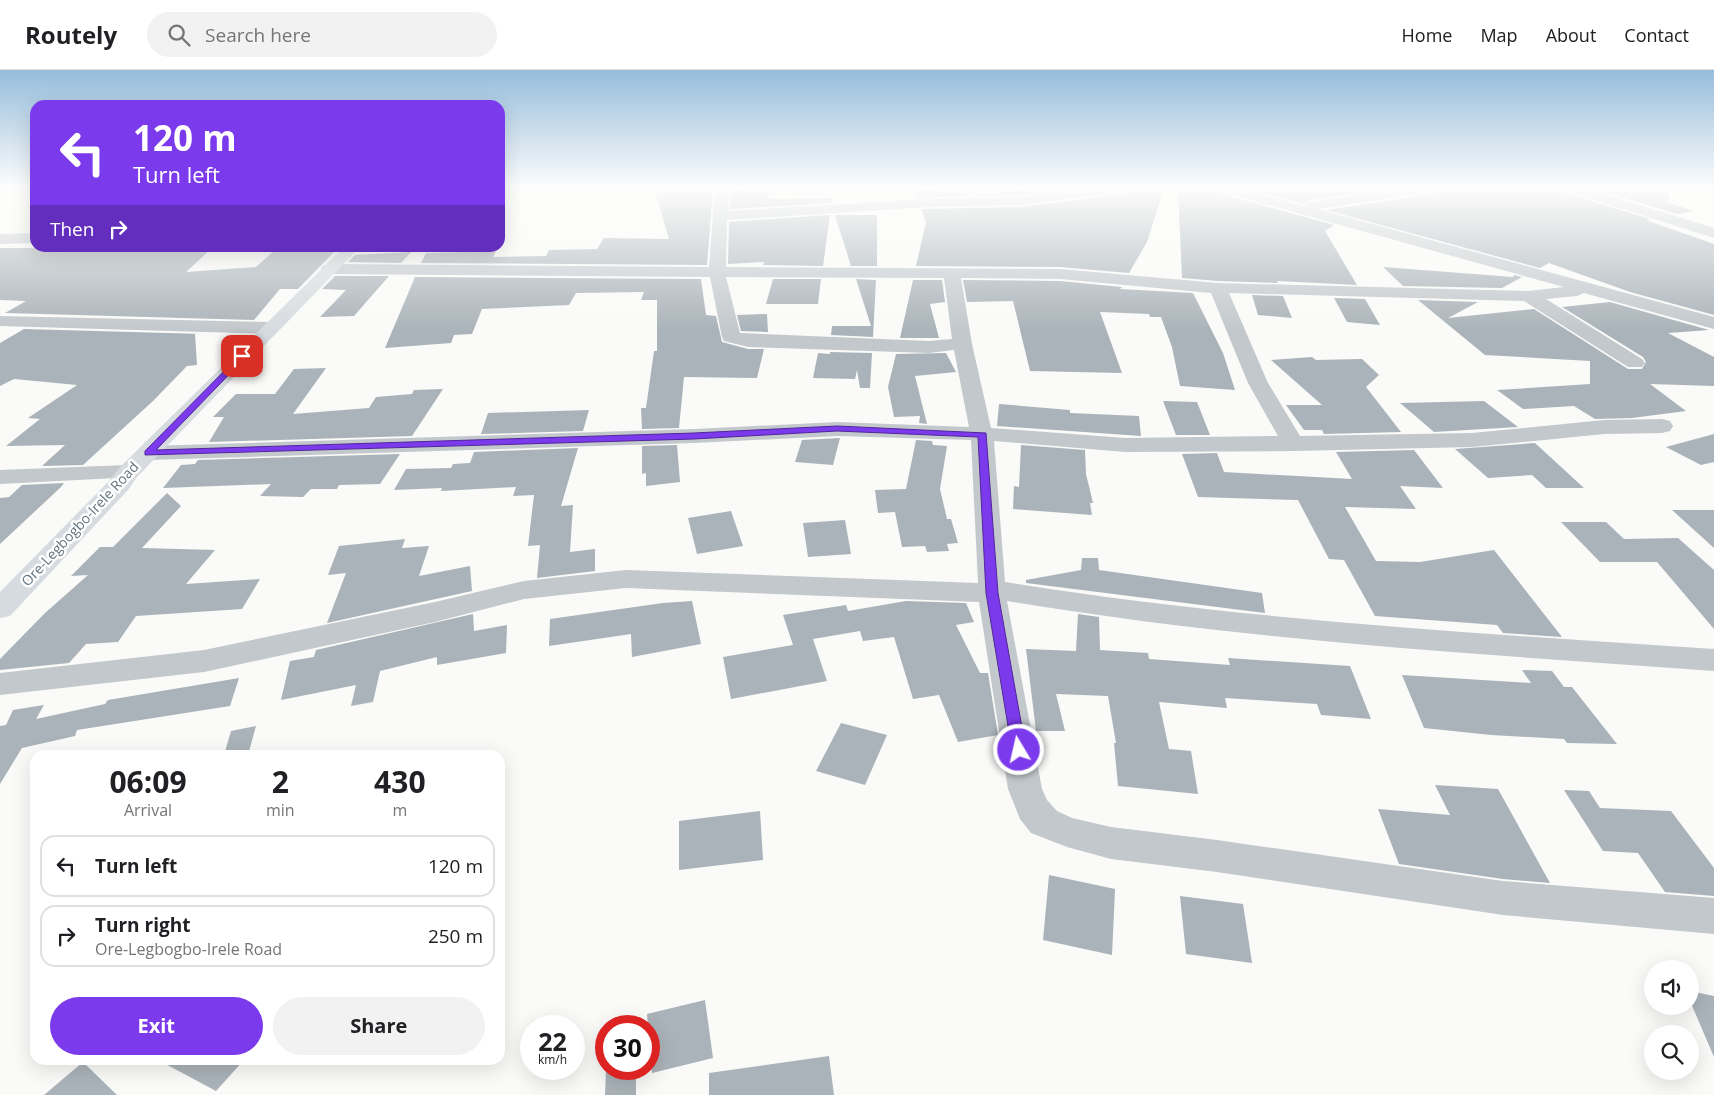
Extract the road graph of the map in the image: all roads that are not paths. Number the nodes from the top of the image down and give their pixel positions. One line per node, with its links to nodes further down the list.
1 (719, 236): 7 (street)
2 (1400, 236): 9 (street)
3 (30, 238): 4 (street)
4 (0, 240)
5 (347, 252): 6 (main road, Ore-Legbogbo-Irele Road)
6 (329, 269): 7 (street); 14 (main road, Ore-Legbogbo-Irele Road)
7 (717, 272): 8 (street); 15 (street)
8 (952, 272): 10 (street); 15 (street)
9 (1572, 283): 11 (street); 13 (street)
10 (1218, 288): 11 (street); 19 (street)
11 (1528, 296): 16 (street)
12 (0, 321): 14 (street)
13 (1714, 323)
14 (269, 328): 20 (main road, Ore-Legbogbo-Irele Road)
15 (962, 344): 18 (street)
16 (1635, 363)
17 (1662, 426): 19 (street)
18 (982, 435): 19 (street); 20 (street); 23 (street)
19 (1294, 444)
20 (148, 453): 21 (main road, Ore-Legbogbo-Irele Road)
21 (128, 472): 22 (street); 24 (main road, Ore-Legbogbo-Irele Road)
22 (0, 477)
23 (992, 591): 25 (street); 26 (street); 27 (street)
24 (0, 610)
25 (1714, 660)
26 (0, 684)
27 (1714, 916)

